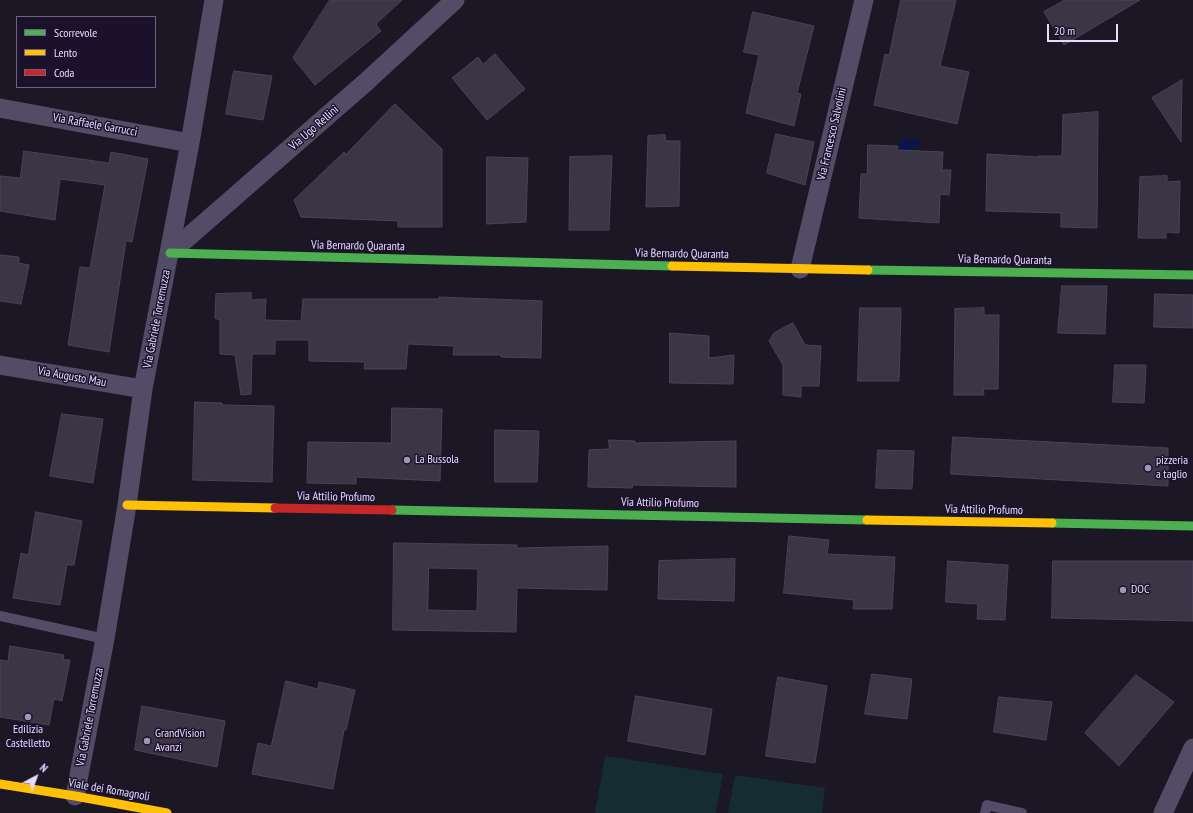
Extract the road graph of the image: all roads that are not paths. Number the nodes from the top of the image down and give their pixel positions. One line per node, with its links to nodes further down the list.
1 (214, 0): 5 (street, Via Gabriele Torremuzza)
2 (456, 0): 6 (street, Via Ugo Rellini)
3 (864, 0): 7 (street, Via Francesco Salvolini)
4 (0, 108): 5 (street, Via Raffaele Garrucci)
5 (190, 143): 6 (street, Via Gabriele Torremuzza)
6 (170, 253): 7 (street, Via Bernardo Quaranta); 10 (street, Via Gabriele Torremuzza)
7 (800, 269): 8 (street, Via Bernardo Quaranta)
8 (1193, 274)
9 (0, 365): 10 (street, Via Augusto Mau)
10 (143, 390): 11 (street, Via Gabriele Torremuzza)
11 (127, 505): 12 (street, Via Attilio Profumo); 14 (street, Via Gabriele Torremuzza)
12 (1193, 526)
13 (0, 616): 14 (lane)
14 (105, 639): 17 (street, Via Gabriele Torremuzza)
15 (1193, 748): 21 (street)
16 (0, 784): 17 (street, Viale dei Romagnoli)
17 (75, 796): 18 (street, Viale dei Romagnoli)
18 (167, 813)
19 (986, 813): 20 (lane)
20 (1022, 813)
21 (1163, 813)

